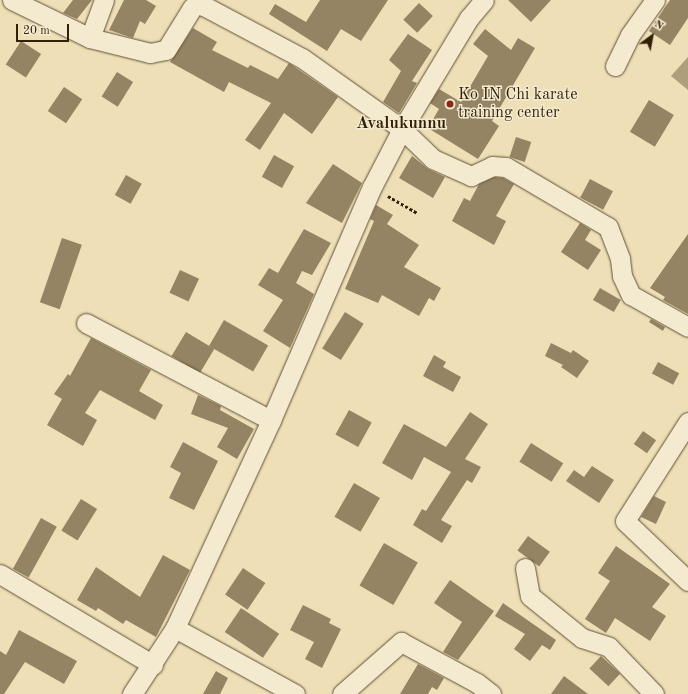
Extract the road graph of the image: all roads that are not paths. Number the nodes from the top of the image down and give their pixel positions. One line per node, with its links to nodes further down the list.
1 (12, 0): 6 (street)
2 (104, 0): 6 (street)
3 (484, 0): 8 (street)
4 (656, 0): 7 (street)
5 (197, 2): 6 (street); 8 (street)
6 (90, 38)
7 (615, 66)
8 (402, 129): 10 (street); 11 (street)
9 (86, 323): 11 (street)
10 (688, 327)
11 (271, 420): 16 (street)
12 (688, 422): 15 (street)
13 (525, 568): 22 (street)
14 (0, 574): 17 (street)
15 (688, 581)
16 (175, 628): 17 (street); 19 (street)
17 (153, 665): 18 (street)
18 (132, 694)
19 (295, 694)
20 (342, 694): 21 (street)
21 (491, 694)
22 (654, 694)

